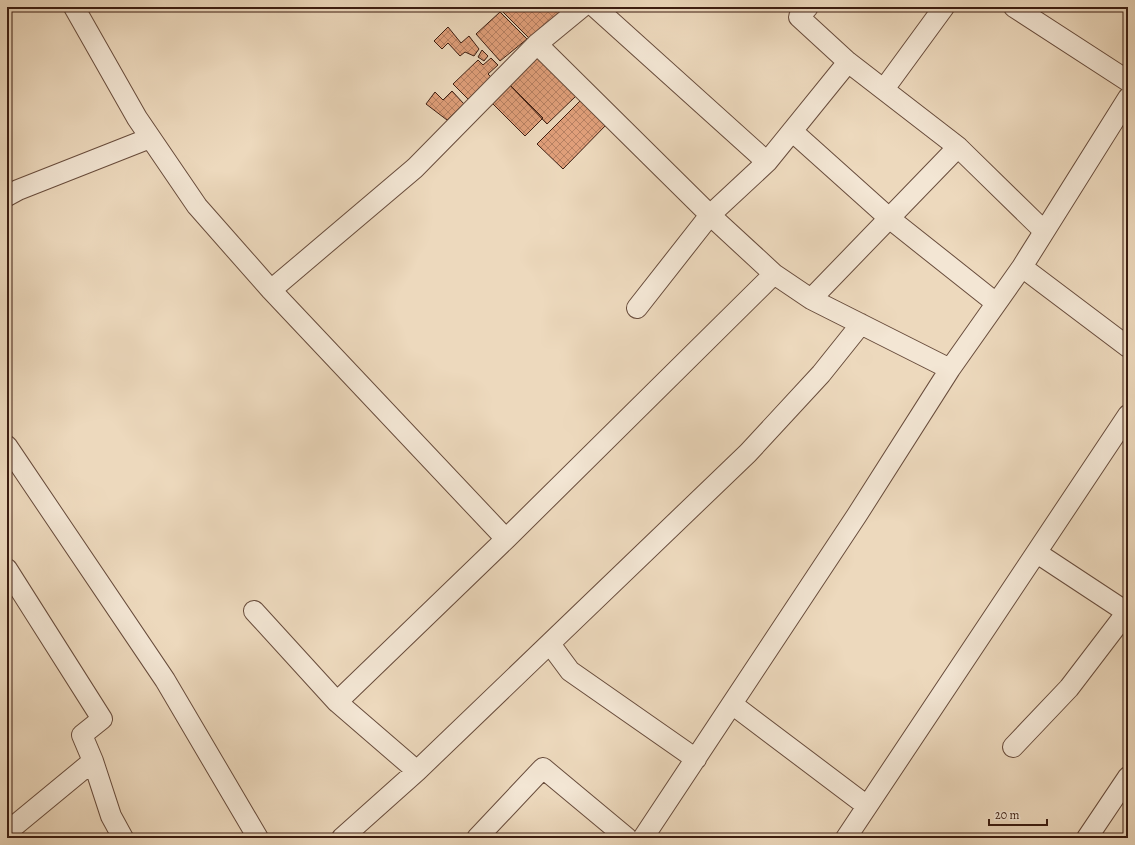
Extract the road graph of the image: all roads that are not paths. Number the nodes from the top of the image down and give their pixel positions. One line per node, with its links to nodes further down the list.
1 (74, 7): 13 (street)
2 (582, 7): 7 (street)
3 (595, 7): 15 (street)
4 (808, 7): 8 (street)
5 (944, 7): 10 (street)
6 (1014, 7): 9 (street)
7 (537, 44): 17 (street); 22 (street)
8 (848, 62): 10 (street); 12 (street)
9 (1128, 81)
10 (884, 89): 14 (street)
11 (1128, 98): 19 (street)
12 (792, 131): 15 (street); 18 (street)
13 (150, 138): 16 (street); 22 (street)
14 (958, 147): 18 (street); 19 (street)
15 (767, 162): 17 (street)
16 (7, 196)
17 (710, 215): 21 (street); 25 (street)
18 (889, 218): 23 (street); 24 (street)
19 (1044, 231): 20 (street)
20 (1022, 267): 24 (street); 27 (street)
21 (774, 274): 23 (street); 31 (street)
22 (271, 290): 31 (street)
23 (811, 299): 26 (street)
24 (996, 303): 28 (street)
25 (637, 308)
26 (860, 324): 28 (street); 36 (street)
27 (1128, 347)
28 (950, 368): 38 (street)
29 (1128, 415): 32 (street)
30 (7, 446): 47 (street)
31 (506, 539): 37 (street)
32 (1037, 553): 35 (street); 44 (street)
33 (7, 569): 41 (street)
34 (254, 611): 37 (street)
35 (1128, 613): 39 (street)
36 (550, 644): 40 (street); 42 (street)
37 (337, 702): 42 (street)
38 (732, 704): 40 (street); 44 (street)
39 (1013, 747)
40 (696, 759): 51 (street)
41 (93, 761): 45 (street); 46 (street)
42 (417, 771): 48 (street)
43 (1128, 777): 53 (street)
44 (867, 806): 52 (street)
45 (7, 832)
46 (123, 838)
47 (258, 838)
48 (342, 838)
49 (477, 838): 50 (street)
50 (627, 838)
51 (643, 838)
52 (846, 838)
53 (1087, 838)

